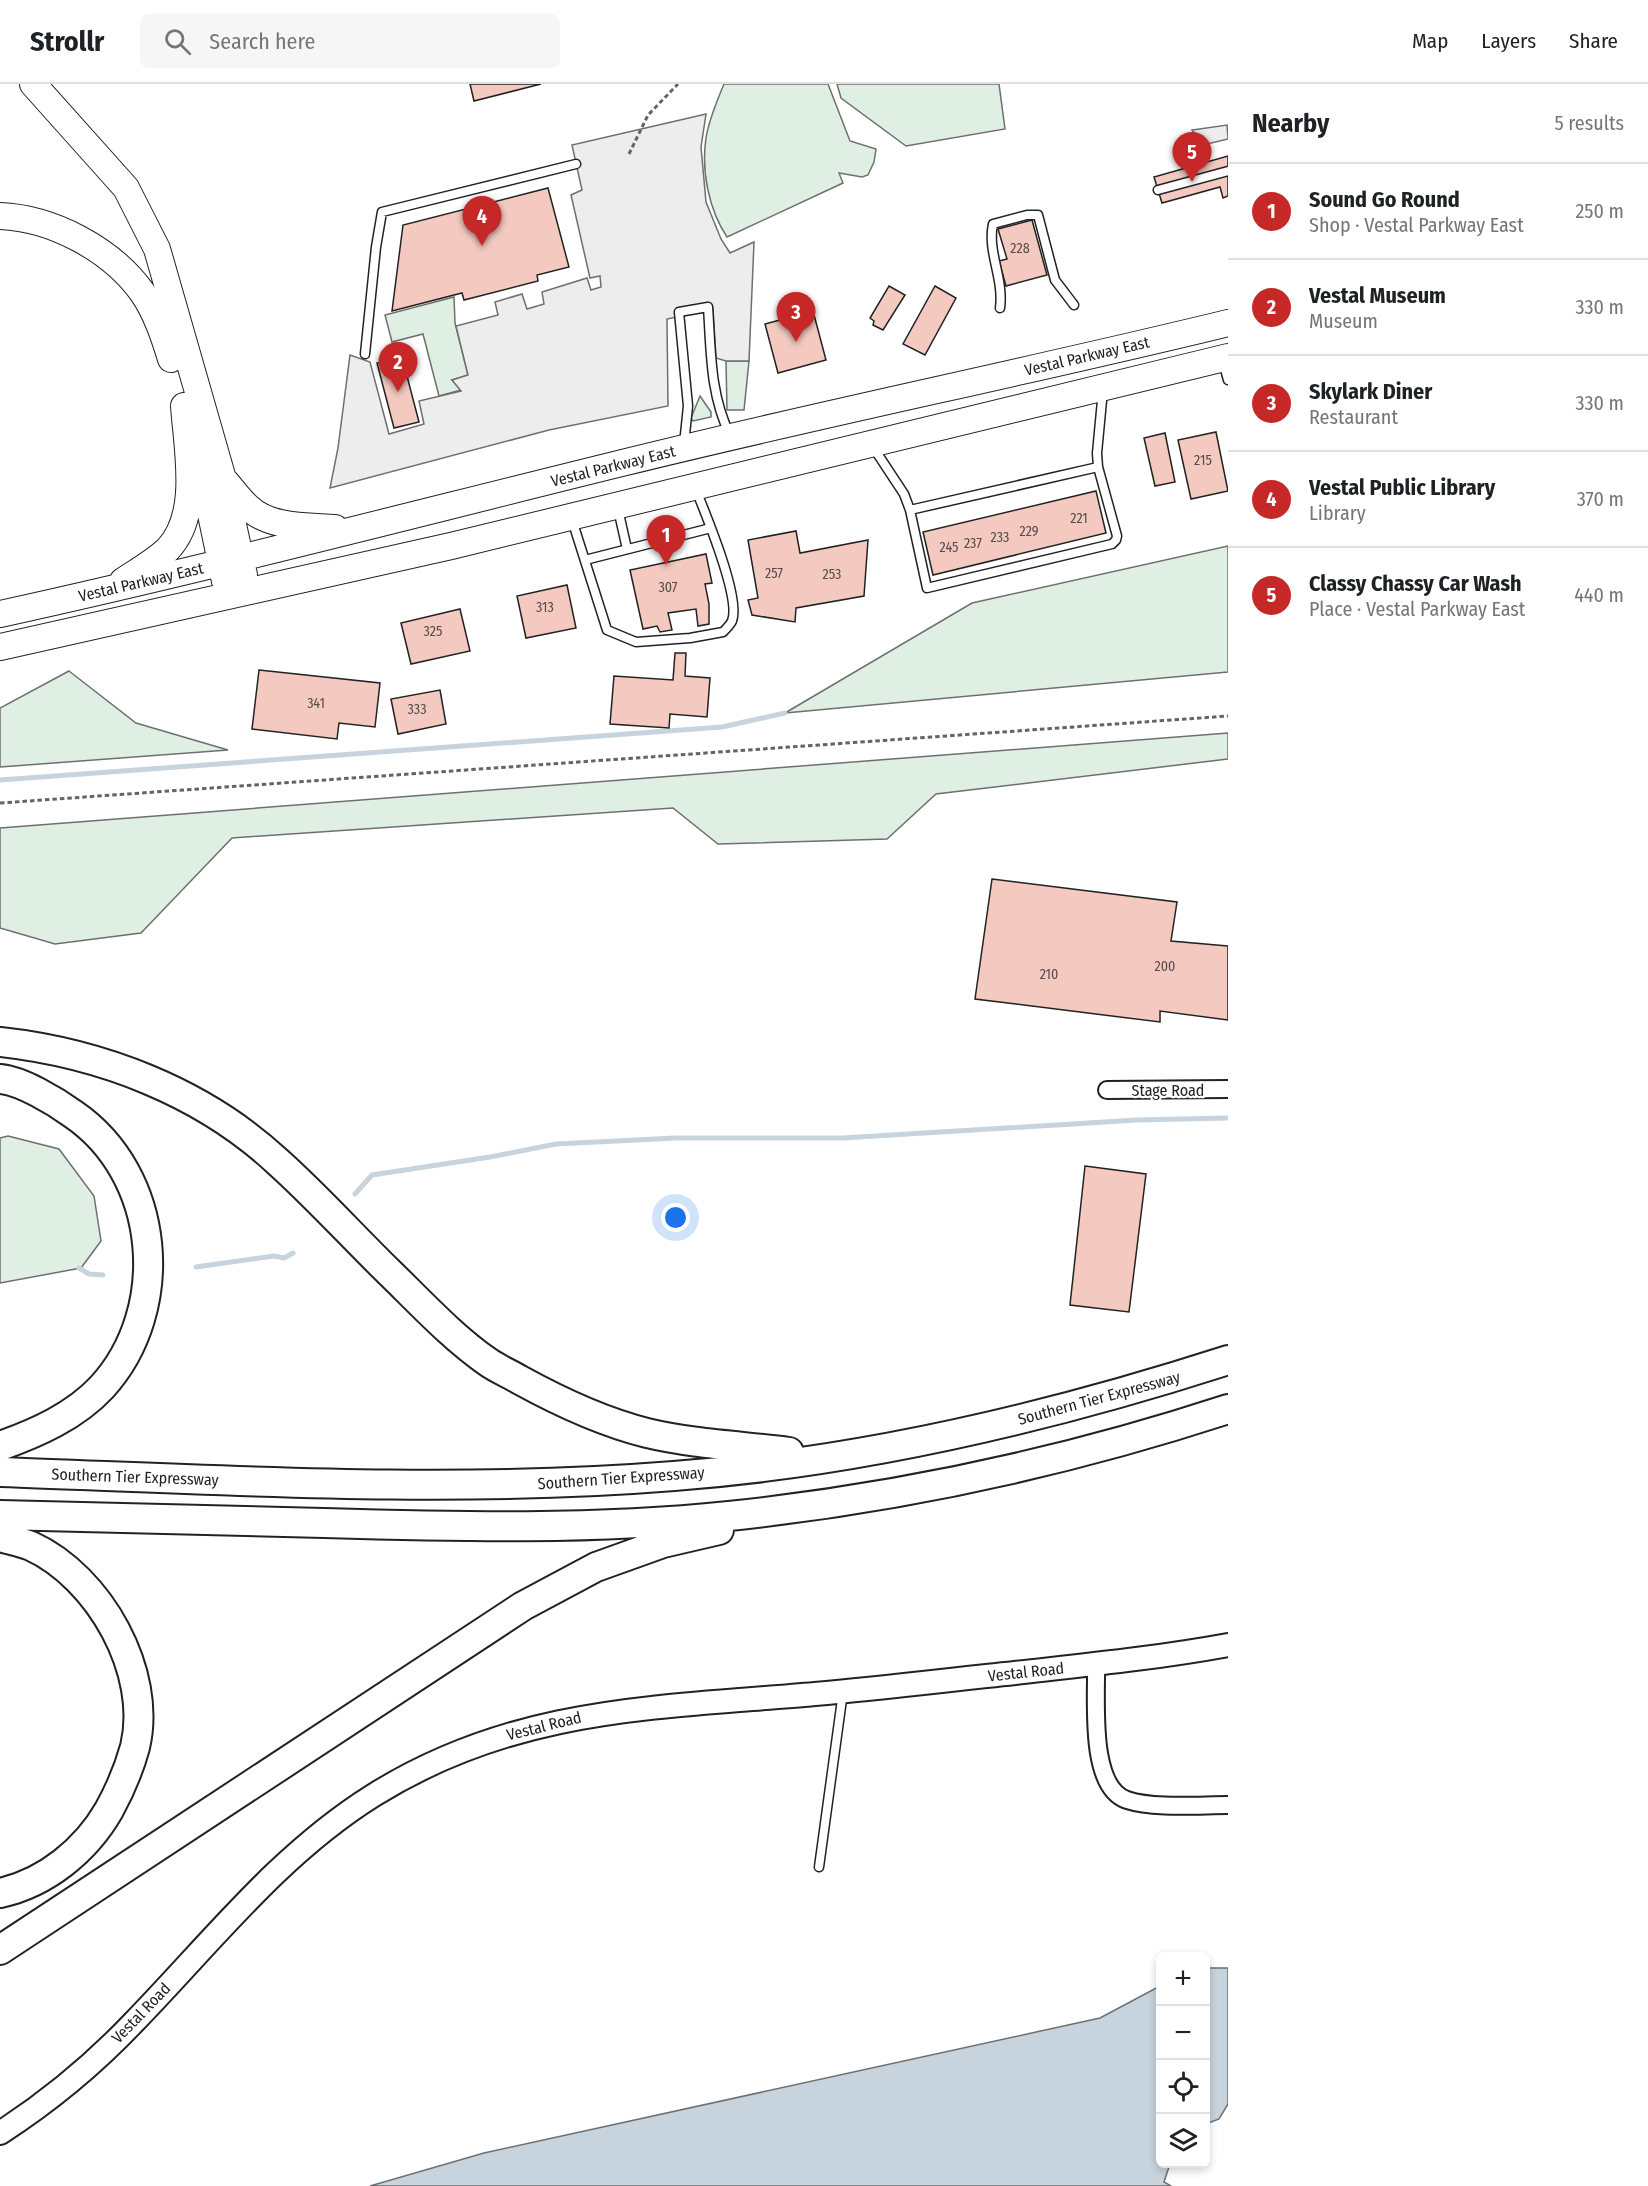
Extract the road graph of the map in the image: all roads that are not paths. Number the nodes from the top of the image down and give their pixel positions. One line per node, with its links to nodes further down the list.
1 (33, 84): 17 (main road)
2 (576, 164): 9 (lane)
3 (1228, 171): 4 (lane)
4 (1158, 190)
5 (0, 216): 12 (main road)
6 (1074, 305): 7 (lane)
7 (1000, 308)
8 (1228, 323): 13 (main road, Vestal Parkway East)
9 (364, 354)
10 (1226, 366): 11 (main road, Vestal Parkway East)
11 (1103, 387): 14 (main road, Vestal Parkway East); 16 (lane)
12 (184, 406): 26 (main road); 27 (main road)
13 (731, 438): 15 (main road, Vestal Parkway East); 15 (lane)
14 (871, 444): 18 (main road, Vestal Parkway East); 20 (lane)
15 (684, 448): 23 (main road, Vestal Parkway East)
16 (1098, 467): 20 (lane); 20 (lane)
17 (224, 479): 23 (main road); 26 (main road)
18 (695, 486): 19 (main road, Vestal Parkway East); 22 (lane)
19 (617, 505): 21 (main road, Vestal Parkway East); 24 (lane)
20 (910, 510)
21 (571, 516): 25 (lane); 28 (main road, Vestal Parkway East)
22 (711, 528): 24 (lane); 25 (lane)
23 (357, 530): 26 (main road, Vestal Parkway East)
24 (627, 549): 25 (lane)
25 (585, 560)
26 (231, 561): 27 (main road, Vestal Parkway East); 28 (main road)
27 (112, 589): 29 (main road, Vestal Parkway East)
28 (237, 592): 30 (main road, Vestal Parkway East)
29 (0, 614)
30 (0, 647)
31 (0, 1042): 38 (highway)
32 (0, 1079): 37 (highway)
33 (1228, 1089): 34 (street, Stage Road)
34 (1107, 1090)
35 (1228, 1360): 38 (highway, Southern Tier Expressway)
36 (1228, 1410): 40 (highway)
37 (0, 1446)
38 (832, 1456): 39 (highway, Southern Tier Expressway)
39 (0, 1472)
40 (851, 1500): 41 (highway); 49 (highway)
41 (0, 1515)
42 (0, 1537): 48 (highway)
43 (1228, 1645): 44 (street, Vestal Road)
44 (1096, 1665): 45 (street, Vestal Road); 46 (street)
45 (843, 1691): 47 (lane); 50 (street, Vestal Road)
46 (1228, 1805)
47 (819, 1867)
48 (0, 1893)
49 (0, 1950)
50 (0, 2133)

